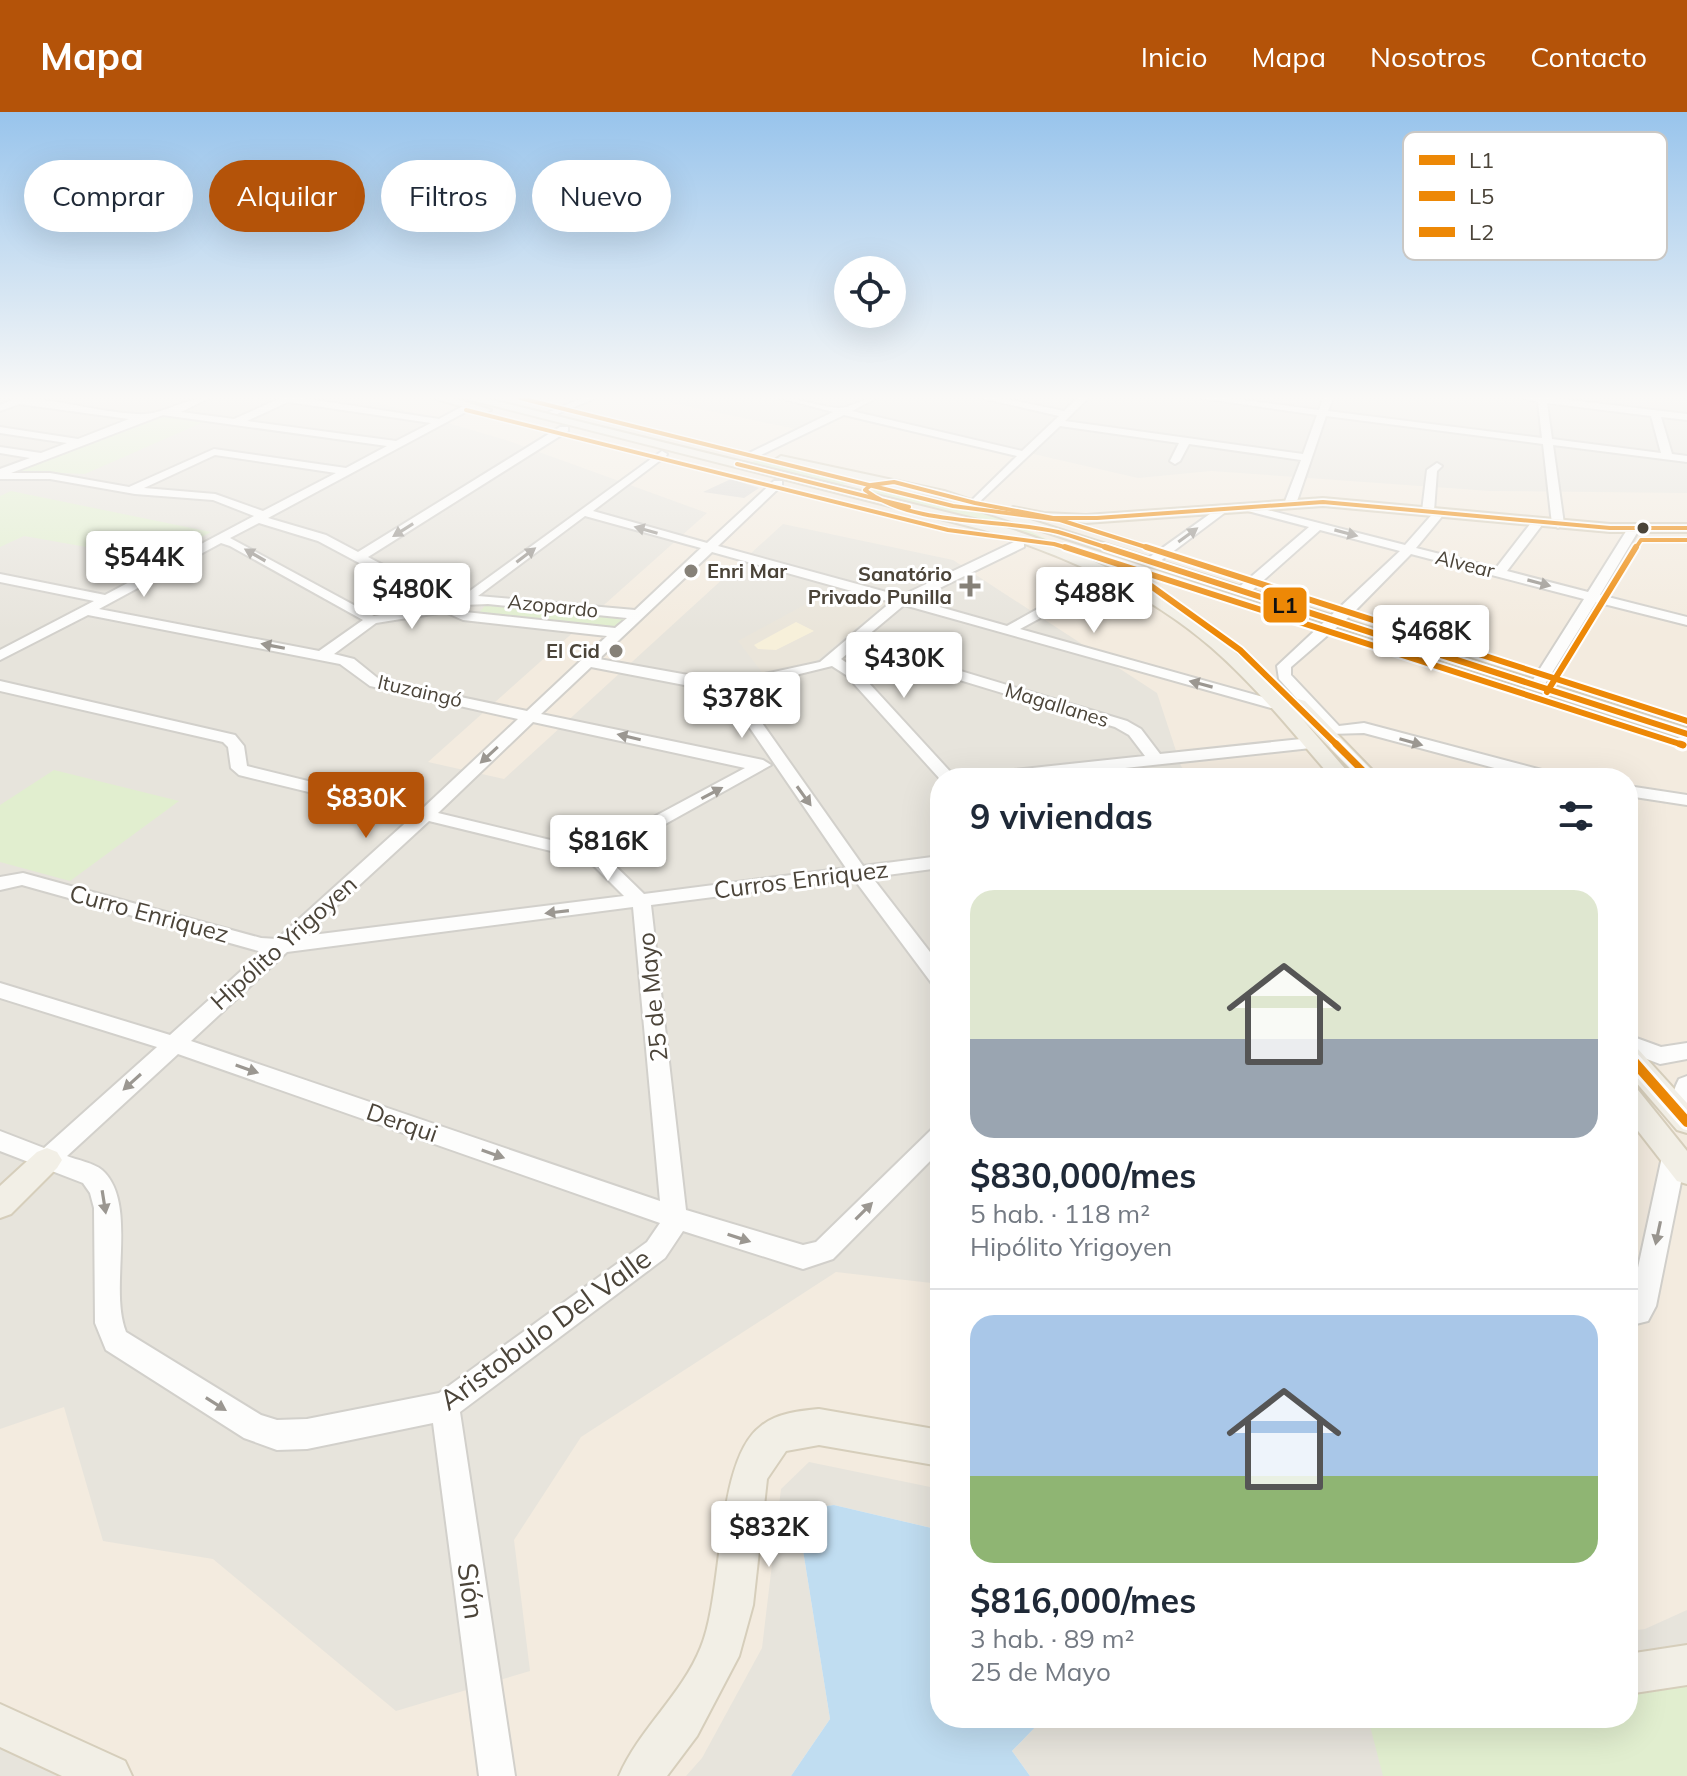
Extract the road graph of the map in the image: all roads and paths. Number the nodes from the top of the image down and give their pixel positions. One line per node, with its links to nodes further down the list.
1 (41, 476): 16 (street, Azopardo)
2 (158, 476): 16 (street)
3 (337, 476): 25 (street)
4 (494, 476): 40 (street, one-way to 40)
5 (629, 476): 24 (street)
6 (764, 476): 15 (main road)
7 (782, 476): 17 (main road)
8 (859, 476): 17 (main road)
9 (864, 476): 14 (main road)
10 (1003, 476): 19 (street)
11 (1298, 476): 20 (street)
12 (1432, 476): 23 (street)
13 (1551, 476): 30 (street)
14 (894, 482): 18 (main road); 19 (main road)
15 (778, 483): 17 (main road); 37 (street, Hipólito Yrigoyen)
16 (136, 488): 25 (street, Azopardo)
17 (840, 493): 18 (main road); 26 (main road)
18 (875, 499): 26 (main road)
19 (975, 503): 29 (main road); 31 (main road)
20 (1290, 504): 21 (main road); 23 (main road)
21 (1244, 507): 22 (main road); 32 (street, Alvear)
22 (1225, 508): 31 (main road); 41 (street, one-way to 22)
23 (1434, 511): 28 (main road); 38 (street)
24 (584, 512): 37 (street, one-way to 24); 48 (street, one-way to 24)
25 (266, 514): 35 (street); 40 (street, Azopardo)
26 (921, 514): 27 (main road); 36 (main road)
27 (951, 518): 29 (main road); 42 (main road)
28 (1538, 522): 30 (main road); 43 (street)
29 (1027, 524): 31 (main road); 42 (main road)
30 (1558, 524): 33 (main road)
31 (1075, 525): 39 (main road)
32 (1318, 526): 38 (street, Alvear, one-way to 38); 45 (street)
33 (1634, 528): 34 (main road); 46 (street)
34 (1687, 528)
35 (219, 539): 47 (street); 53 (street, one-way to 35)
36 (1020, 544): 42 (main road); 49 (street)
37 (709, 548): 49 (street); 52 (street, Hipólito Yrigoyen)
38 (1410, 550): 43 (street, Alvear); 54 (street)
39 (1121, 553): 41 (main road); 42 (main road)
40 (358, 558): 50 (street, Azopardo)
41 (1151, 562): 45 (main road)
42 (1108, 572): 56 (street); 66 (main road); 77 (main road)
43 (1499, 572): 46 (street, Alvear, one-way to 46)
44 (0, 578): 47 (street)
45 (1243, 591): 54 (main road)
46 (1594, 597): 55 (street, Alvear); 64 (street)
47 (105, 599): 51 (street)
48 (465, 601): 50 (street); 52 (street, Azopardo)
49 (901, 601): 56 (street); 58 (street)
50 (449, 608): 53 (street); 57 (street, Azopardo)
51 (85, 610): 59 (street); 60 (street, Ituzaingó, one-way to 51)
52 (639, 615): 57 (street, Hipólito Yrigoyen)
53 (372, 620): 60 (street)
54 (1338, 621): 64 (main road); 68 (street)
55 (1687, 621)
56 (1007, 631): 66 (street, one-way to 56)
57 (619, 633): 62 (street, Hipólito Yrigoyen)
58 (852, 643): 61 (street); 71 (street, Magallanes)
59 (0, 656)
60 (321, 656): 67 (street, Ituzaingó)
61 (833, 660): 65 (street); 74 (street)
62 (590, 662): 65 (street); 67 (street, Hipólito Yrigoyen)
63 (0, 686): 83 (street)
64 (1537, 686): 69 (main road)
65 (727, 687): 72 (street)
66 (1276, 705): 70 (main road); 78 (main road)
67 (531, 716): 73 (street, Ituzaingó, one-way to 67); 83 (street, Hipólito Yrigoyen, one-way to 83)
68 (1335, 731): 79 (main road); 80 (street, one-way to 80)
69 (1687, 734)
70 (1311, 743): 71 (street); 76 (main road)
71 (1156, 760): 75 (street)
72 (779, 761): 73 (street); 86 (street, one-way to 86)
73 (760, 766): 84 (street, one-way to 73)
74 (939, 768)
75 (1080, 768)
76 (1345, 768)
77 (1346, 768)
78 (1346, 768)
79 (1364, 768)
80 (1514, 768)
81 (1638, 793): 82 (street)
82 (1687, 800)
83 (426, 814): 84 (street); 89 (street, Hipólito Yrigoyen)
84 (594, 856): 88 (street, 25 de Mayo)
85 (930, 863): 86 (street, Curros Enriquez)
86 (859, 873): 88 (street, Curros Enriquez); 90 (street)
87 (8, 881): 89 (street, Curro Enriquez)
88 (640, 901): 89 (street, Curros Enriquez, one-way to 89); 104 (street, 25 de Mayo)
89 (281, 946): 92 (street, Hipólito Yrigoyen)
90 (930, 967)
91 (0, 990): 92 (street, Derqui)
92 (174, 1044): 102 (street, Hipólito Yrigoyen, one-way to 102); 104 (street, Derqui, one-way to 104)
93 (1638, 1047): 94 (street)
94 (1687, 1051)
95 (1638, 1062): 97 (main road)
96 (1638, 1098): 101 (main road)
97 (1685, 1107)
98 (1638, 1109): 101 (main road)
99 (0, 1141): 102 (street, Aristobulo Del Valle)
100 (930, 1146): 104 (street, Derqui, one-way to 100)
101 (1683, 1158): 105 (street, one-way to 105)
102 (47, 1160): 103 (main road, Hipólito Yrigoyen); 106 (street, Aristobulo Del Valle, one-way to 106)
103 (0, 1205)
104 (674, 1217): 106 (street, Aristobulo Del Valle)
105 (1638, 1312)
106 (445, 1406): 112 (street, Sión)
107 (930, 1446): 113 (main road)
108 (1687, 1665): 109 (main road)
109 (1638, 1672)
110 (0, 1725): 111 (main road)
111 (110, 1776)
112 (497, 1776)
113 (641, 1776)

